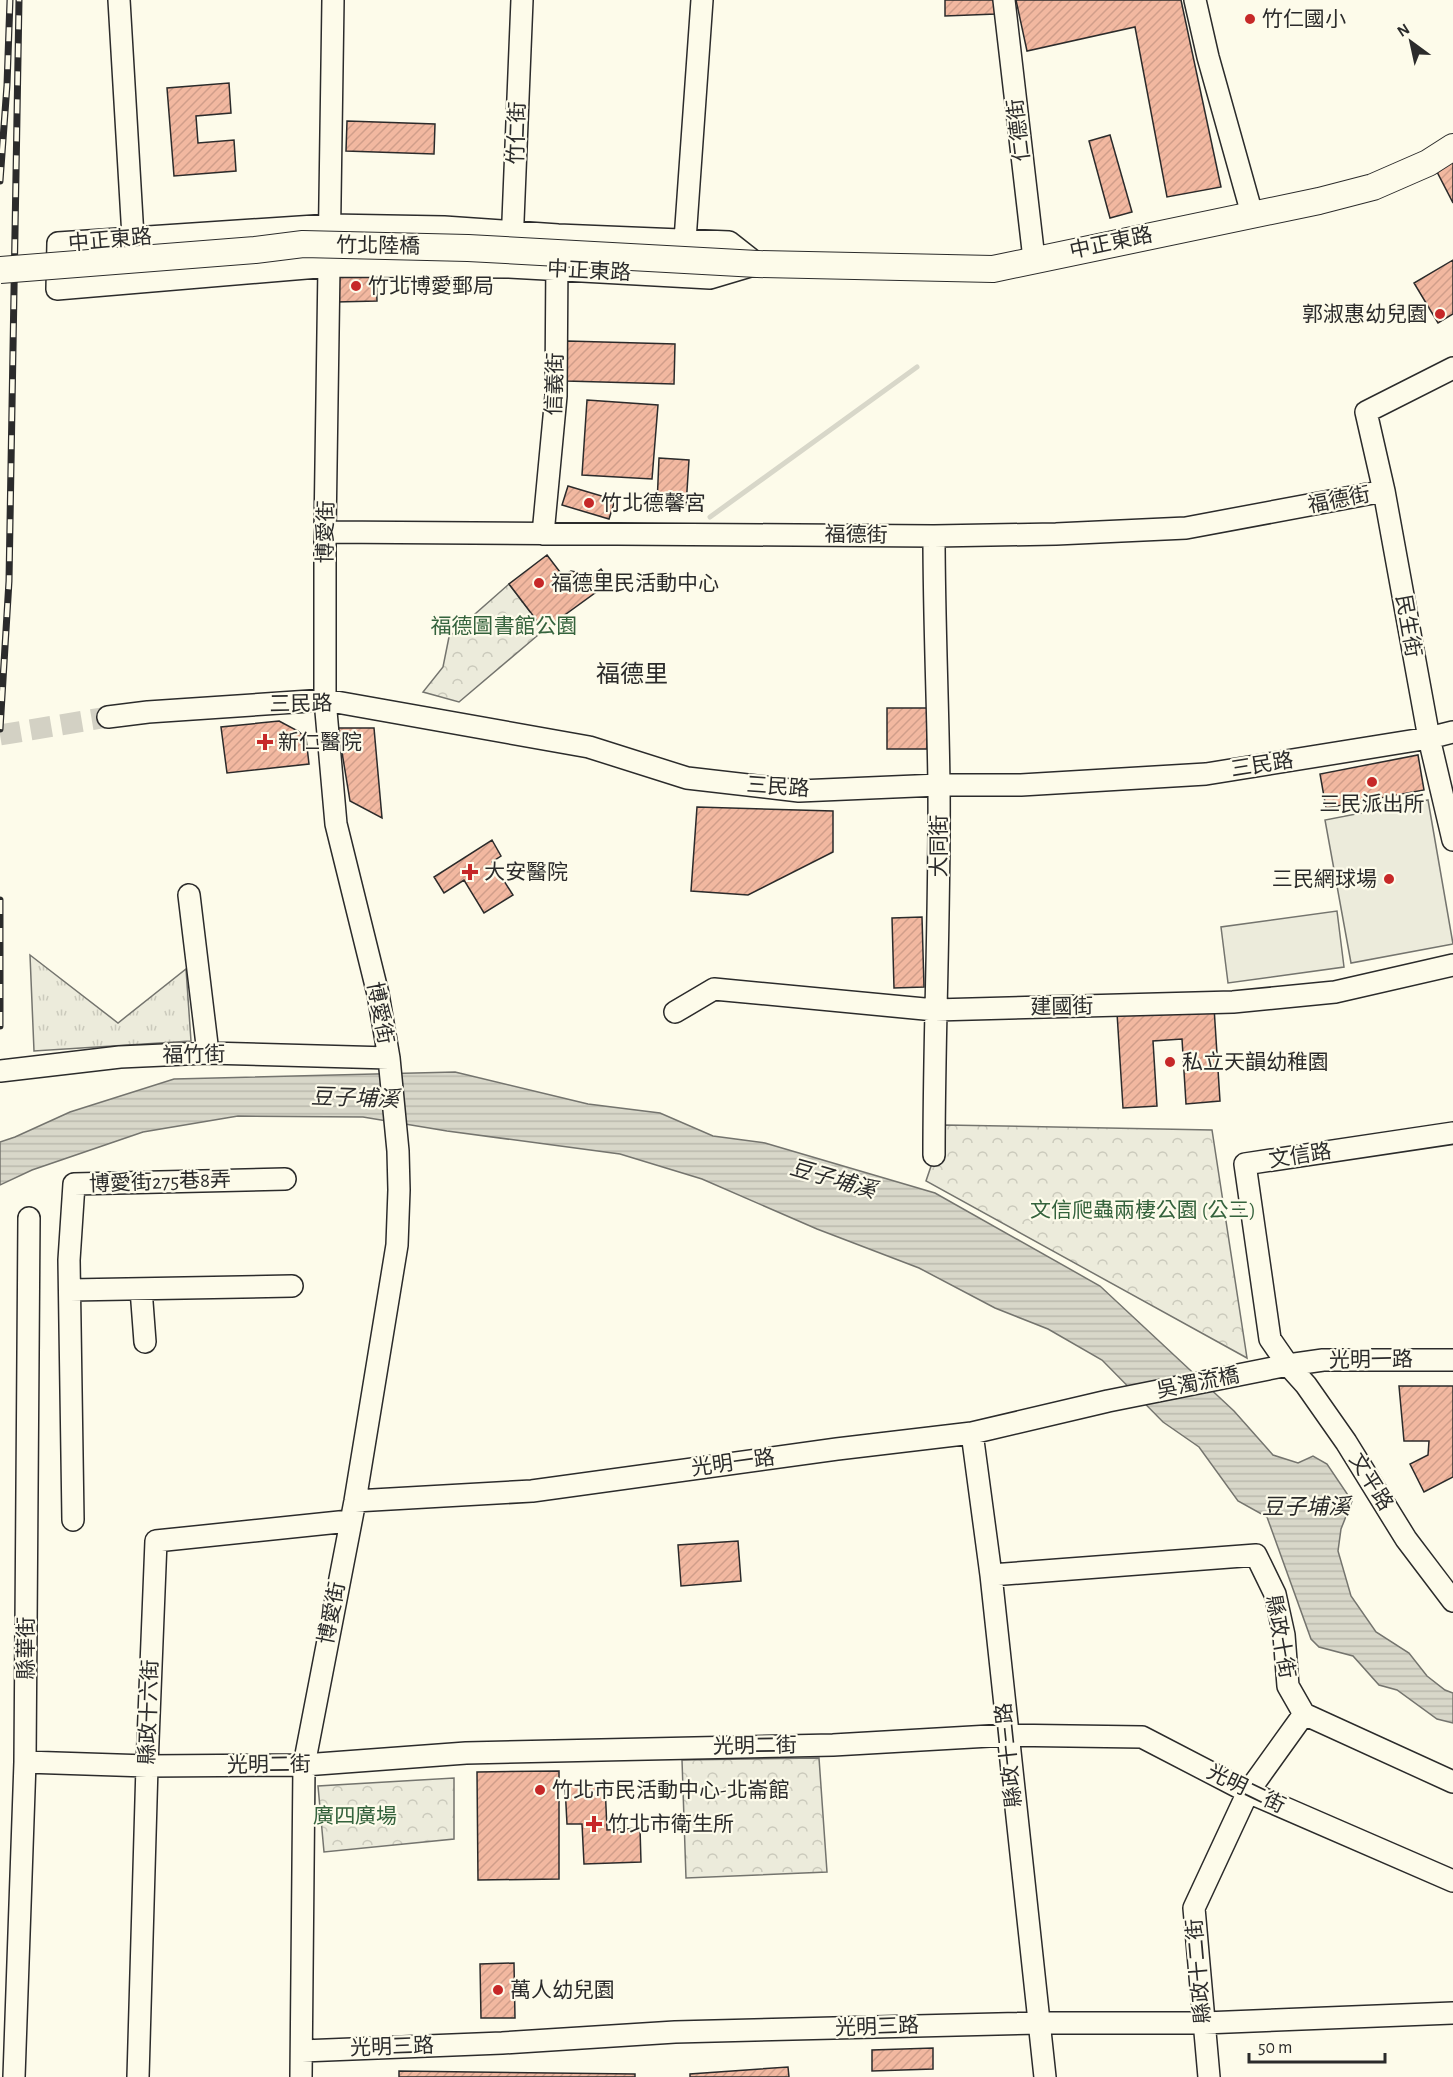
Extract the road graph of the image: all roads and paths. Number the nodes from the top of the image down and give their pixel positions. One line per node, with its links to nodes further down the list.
1 (118, 0): 12 (street)
2 (333, 0): 9 (street, 博愛街)
3 (522, 0): 10 (street, 竹仁街)
4 (702, 0): 13 (street)
5 (1004, 0): 14 (street, 仁德街)
6 (1195, 0): 8 (street)
7 (1453, 147): 8 (main road, 中正東路)
8 (1252, 214): 14 (main road, 中正東路)
9 (330, 225): 10 (street, 中正東路); 12 (street, 中正東路); 16 (street, 博愛街)
10 (513, 231): 11 (street, 中正東路); 17 (street, 竹仁街)
11 (558, 235): 13 (street, 中正東路); 19 (street, 信義街)
12 (133, 237): 16 (street, 中正東路)
13 (685, 240): 15 (street, 中正東路)
14 (1034, 259): 15 (main road, 中正東路)
15 (757, 264): 18 (main road, 竹北陸橋, bridge); 19 (street, 中正東路)
16 (330, 266): 17 (street, 中正東路); 22 (street, 博愛街)
17 (509, 267): 19 (street, 中正東路)
18 (0, 270)
19 (556, 270): 23 (street, 信義街)
20 (1453, 368): 21 (street, 民生街)
21 (1384, 491): 24 (street, 福德街); 28 (street, 民生街)
22 (325, 532): 23 (street, 福德街); 25 (street, 博愛街)
23 (543, 534): 24 (street, 福德街)
24 (934, 536): 29 (street, 大同街)
25 (325, 700): 26 (street, 三民路); 29 (street, 三民路); 36 (street, 博愛街)
26 (108, 717)
27 (1453, 732): 28 (street, 三民路)
28 (1429, 738): 29 (street, 三民路); 30 (street, 民生街)
29 (939, 785): 33 (street, 大同街)
30 (1453, 840)
31 (189, 895): 35 (street)
32 (1453, 965): 33 (street, 建國街)
33 (935, 1010): 34 (street, 建國街); 39 (street, 大同街)
34 (675, 1012)
35 (208, 1053): 36 (street, 福竹街); 37 (street, 福竹街)
36 (389, 1058): 50 (street, 博愛街)
37 (0, 1071)
38 (1453, 1133): 47 (street, 文信路)
39 (934, 1155)
40 (285, 1179): 44 (street, 博愛街275巷8弄)
41 (28, 1218): 56 (street, 縣華街)
42 (292, 1286): 43 (street)
43 (141, 1289): 44 (street); 45 (street)
44 (70, 1290): 51 (street)
45 (145, 1342)
46 (1453, 1360): 47 (street, 光明一路)
47 (1288, 1365): 48 (street, 吳濁流橋); 53 (street, 文平路)
48 (1108, 1401): 49 (street, 光明一路)
49 (972, 1432): 50 (street, 光明一路); 52 (street, 縣政十三路)
50 (352, 1511): 57 (street, 博愛街); 58 (street, 縣政十六街)
51 (74, 1520)
52 (991, 1575): 54 (street, 縣政十街); 55 (street, 縣政十三路)
53 (1453, 1601)
54 (1304, 1714): 59 (street); 60 (street, 縣政十二街)
55 (1007, 1735): 57 (street, 光明二街); 60 (street, 光明二街); 63 (street, 縣政十三路)
56 (25, 1762): 58 (street, 光明二街); 66 (street, 縣華街)
57 (304, 1765): 58 (street, 光明二街); 65 (street, 博愛街)
58 (147, 1766): 67 (street, 縣政十六街)
59 (1453, 1782)
60 (1248, 1792): 61 (street, 光明二街); 64 (street, 縣政十二街)
61 (1453, 1881)
62 (1453, 2013): 64 (street, 光明三路)
63 (1040, 2023): 64 (street, 光明三路); 65 (street, 光明三路); 69 (street, 縣政十三路)
64 (1204, 2023): 70 (street, 縣政十二街)
65 (302, 2051): 68 (street, 博愛街)
66 (14, 2077)
67 (138, 2077)
68 (301, 2077)
69 (1045, 2077)
70 (1209, 2077)

